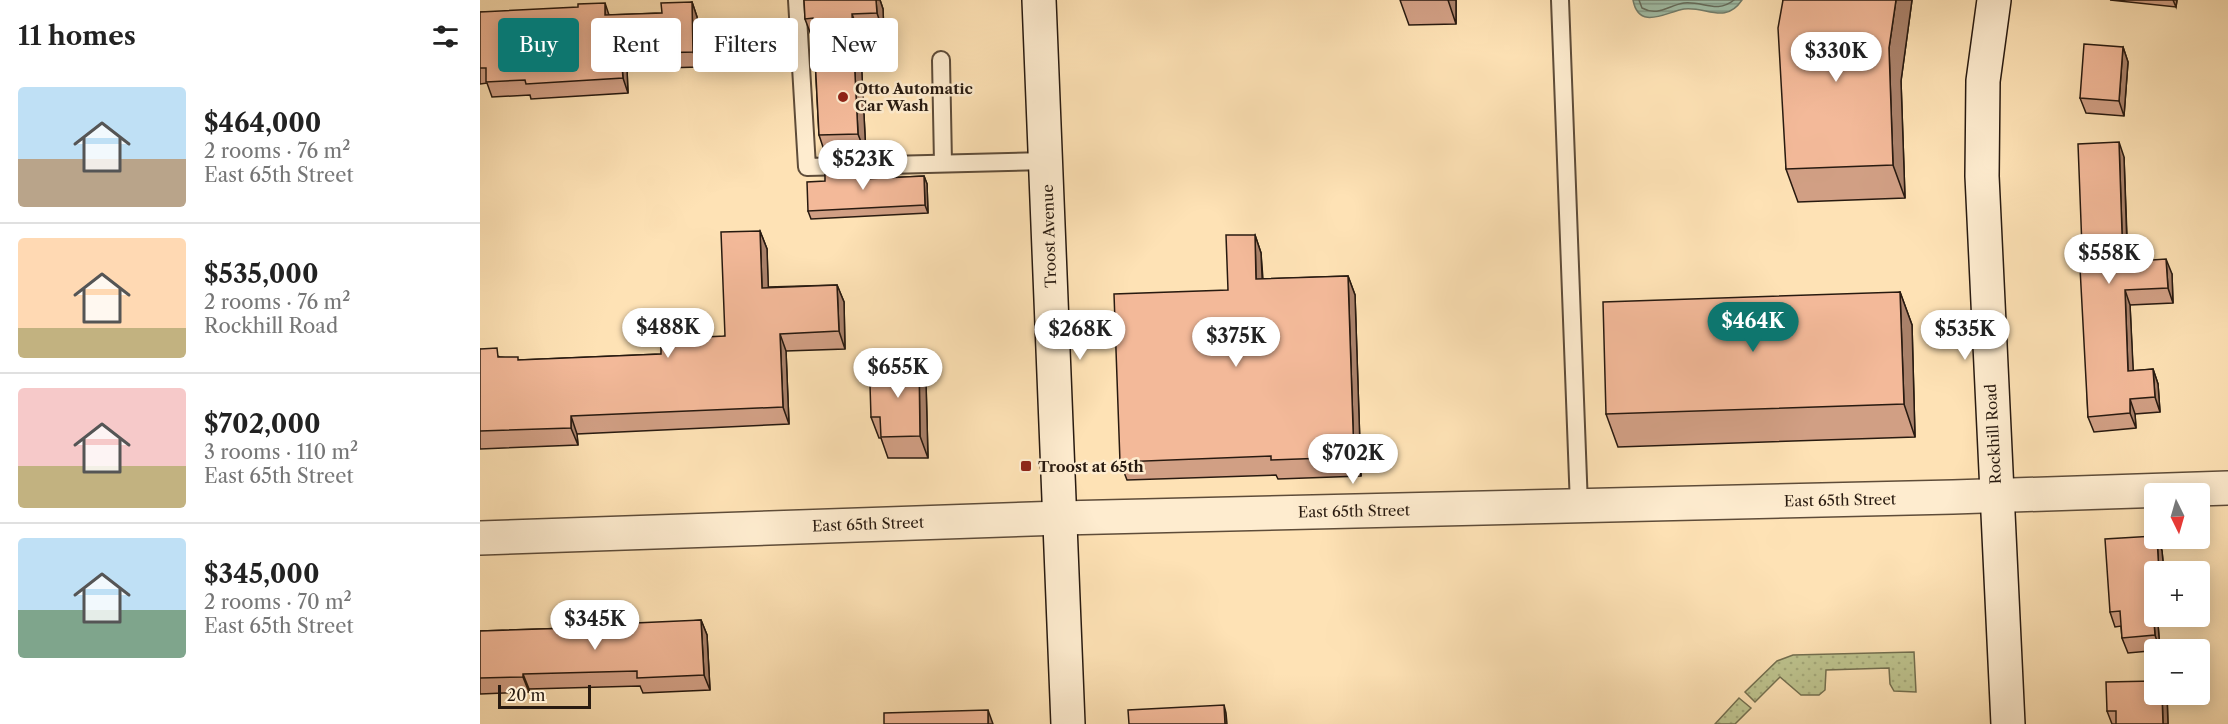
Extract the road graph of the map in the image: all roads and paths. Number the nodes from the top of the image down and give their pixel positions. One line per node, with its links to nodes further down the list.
1 (798, 0): 7 (lane)
2 (1039, 0): 6 (street, Troost Avenue)
3 (1560, 0): 10 (lane)
4 (1994, 0): 9 (street, Rockhill Road)
5 (941, 60): 7 (lane)
6 (1046, 161): 7 (lane); 11 (street, Troost Avenue)
7 (943, 163)
8 (2228, 488): 9 (street, East 65th Street)
9 (1996, 496): 10 (street, East 65th Street); 14 (street, Rockhill Road)
10 (1579, 506): 11 (street, East 65th Street)
11 (1061, 518): 12 (street, East 65th Street); 13 (street, Troost Avenue)
12 (480, 538)
13 (1068, 724)
14 (2008, 724)

